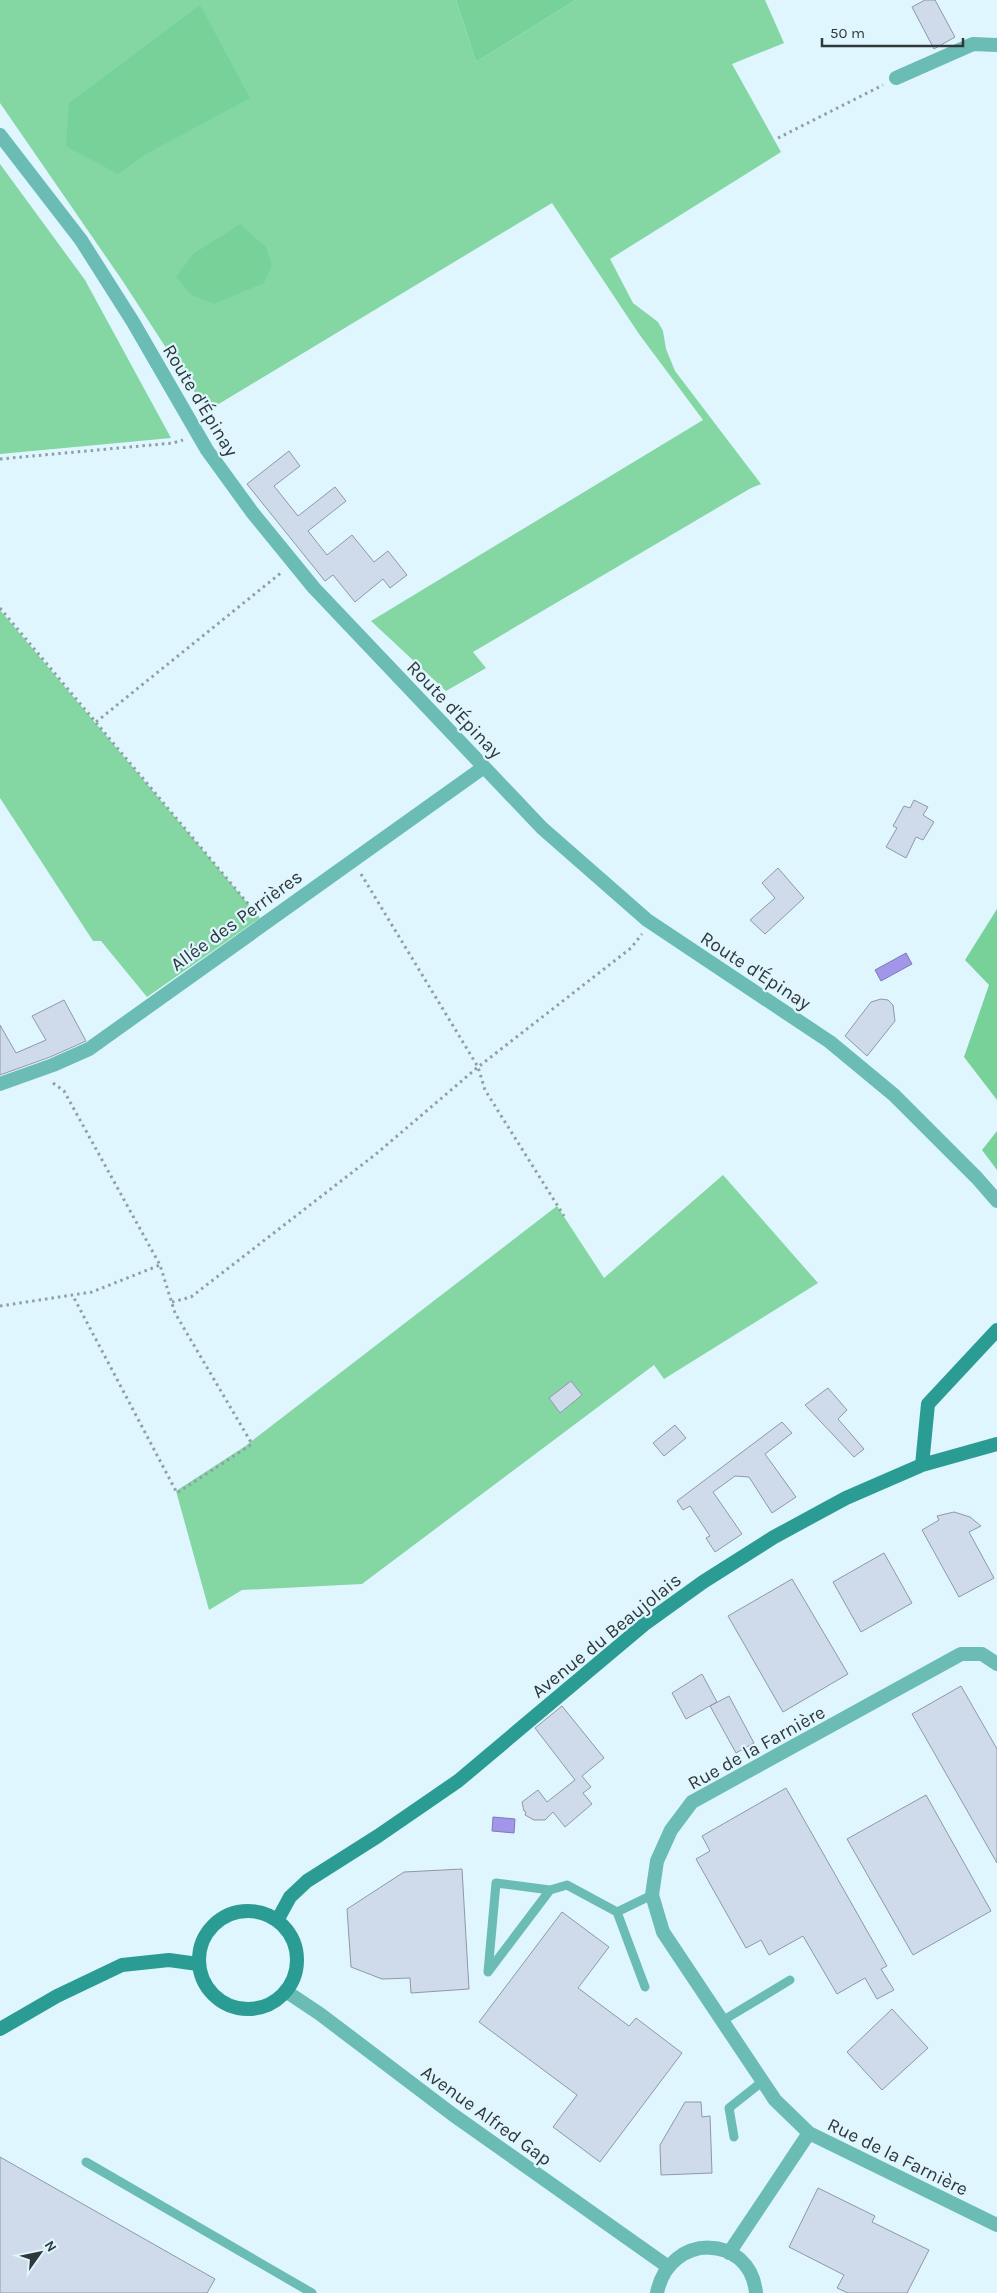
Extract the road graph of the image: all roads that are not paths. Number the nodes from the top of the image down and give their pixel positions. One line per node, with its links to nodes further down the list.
1 (997, 45): 2 (street)
2 (896, 78)
3 (0, 135): 4 (street, Route d'Épinay)
4 (484, 767): 5 (street, Allée des Perrières); 6 (street, Route d'Épinay)
5 (0, 1084)
6 (997, 1201)
7 (997, 1330): 9 (main road)
8 (997, 1444): 9 (main road, Avenue du Beaujolais)
9 (922, 1465): 14 (main road, Avenue du Beaujolais)
10 (997, 1664): 12 (street, Rue de la Farnière)
11 (550, 1890): 11 (lane); 13 (lane)
12 (652, 1895): 13 (lane); 19 (street, Rue de la Farnière)
13 (617, 1912): 17 (lane)
14 (278, 1919): 15 (main road); 18 (main road)
15 (198, 1964): 18 (main road); 20 (main road)
16 (790, 1980): 19 (lane)
17 (645, 1987)
18 (287, 1992): 27 (street, Avenue Alfred Gap)
19 (722, 2021): 21 (street, Rue de la Farnière)
20 (0, 2029)
21 (763, 2082): 22 (street, Rue de la Farnière); 23 (lane)
22 (809, 2133): 25 (street, Rue de la Farnière); 26 (street, Rue de la Farnière)
23 (734, 2137)
24 (86, 2162): 28 (lane)
25 (997, 2225)
26 (729, 2252): 27 (street); 30 (street)
27 (668, 2266): 29 (street)
28 (312, 2293)
29 (657, 2293)
30 (756, 2293)

